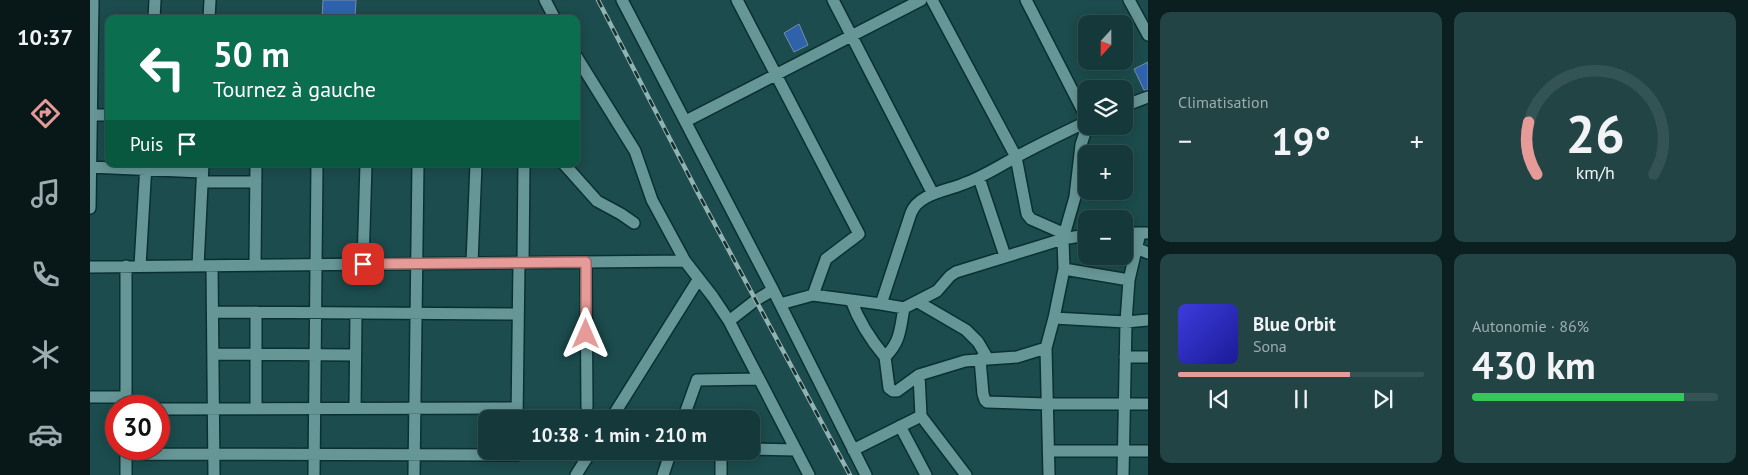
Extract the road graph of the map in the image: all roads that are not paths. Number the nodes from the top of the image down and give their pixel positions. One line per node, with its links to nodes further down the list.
1 (93, 0): 22 (street)
2 (155, 0): 12 (street)
3 (210, 0): 13 (street)
4 (545, 0): 14 (street)
5 (622, 0): 24 (street)
6 (737, 0): 18 (street)
7 (833, 0): 16 (street)
8 (921, 0): 16 (street)
9 (932, 0): 27 (street)
10 (1026, 0): 20 (street)
11 (1129, 0): 15 (street)
12 (154, 15)
13 (209, 15)
14 (553, 15)
15 (1148, 35)
16 (851, 36): 18 (street); 40 (street)
17 (580, 62): 49 (street)
18 (776, 74): 24 (street); 66 (street)
19 (1148, 96): 21 (street)
20 (1078, 101)
21 (1133, 102)
22 (91, 115): 23 (street); 28 (street)
23 (105, 115)
24 (686, 121): 65 (street)
25 (1078, 126): 27 (street)
26 (1084, 135): 45 (street)
27 (1016, 157): 38 (street); 45 (street)
28 (90, 167): 29 (street); 41 (street)
29 (146, 167): 37 (street); 58 (street)
30 (256, 167): 39 (street)
31 (318, 167): 53 (street)
32 (366, 167): 54 (street)
33 (418, 167): 55 (street)
34 (476, 167): 51 (street)
35 (524, 167): 52 (street)
36 (567, 167): 42 (street)
37 (202, 173): 39 (street); 59 (street)
38 (979, 178): 40 (street); 48 (street)
39 (256, 182): 56 (street)
40 (933, 194): 70 (street)
41 (90, 208)
42 (634, 224)
43 (1144, 233): 46 (street)
44 (1078, 235): 45 (street)
45 (1064, 236): 48 (street); 62 (street)
46 (1136, 248): 47 (street); 64 (street)
47 (1148, 253)
48 (1005, 256): 68 (street)
49 (685, 261): 50 (street); 63 (street)
50 (586, 262): 52 (street); 99 (street)
51 (472, 263): 52 (street); 55 (street)
52 (521, 263): 77 (street)
53 (316, 264): 54 (street); 56 (street); 74 (street)
54 (363, 264): 55 (street)
55 (417, 264): 76 (street)
56 (255, 265): 60 (street)
57 (126, 266): 58 (street); 61 (street); 93 (street)
58 (140, 266): 59 (street)
59 (198, 266): 60 (street)
60 (212, 266): 72 (street)
61 (90, 267)
62 (1064, 269): 64 (street); 78 (street)
63 (698, 280): 80 (street); 107 (street)
64 (1129, 280): 81 (street)
65 (773, 290): 69 (street); 80 (street)
66 (813, 295): 67 (street); 69 (street)
67 (851, 300): 70 (street); 87 (street)
68 (918, 302): 71 (street); 90 (street)
69 (780, 304): 114 (street)
70 (881, 304): 71 (street)
71 (904, 308): 87 (street)
72 (212, 312): 73 (street); 83 (street)
73 (256, 312): 74 (street); 84 (street)
74 (316, 313): 75 (street); 85 (street)
75 (356, 313): 76 (street); 86 (street)
76 (416, 313): 77 (street); 104 (street)
77 (518, 314): 106 (street)
78 (1054, 318): 81 (street); 82 (street)
79 (1148, 320): 81 (street)
80 (729, 321): 92 (street)
81 (1126, 322): 88 (street)
82 (1046, 348): 90 (street); 96 (street)
83 (213, 354): 84 (street); 100 (street)
84 (256, 354): 85 (street); 101 (street)
85 (315, 355): 86 (street); 102 (street)
86 (355, 355): 103 (street)
87 (885, 357): 91 (street)
88 (1125, 357): 89 (street); 97 (street)
89 (1148, 357)
90 (984, 359): 91 (street); 96 (street)
91 (919, 375): 110 (street)
92 (759, 379): 108 (street); 113 (street)
93 (126, 395)
94 (90, 397): 95 (street)
95 (105, 399)
96 (1047, 404): 97 (street); 115 (street)
97 (1124, 404): 98 (street); 116 (street)
98 (1148, 404)
99 (586, 407)
100 (213, 408): 101 (street); 105 (street); 119 (street)
101 (256, 408): 102 (street)
102 (315, 408): 103 (street); 120 (street)
103 (355, 408): 104 (street)
104 (415, 408): 109 (street); 121 (street)
105 (170, 409)
106 (517, 410)
107 (617, 410)
108 (686, 410)
109 (478, 411)
110 (921, 416): 111 (street); 137 (street)
111 (900, 426): 114 (street); 136 (street)
112 (760, 449): 113 (street)
113 (796, 450): 134 (street)
114 (853, 450): 135 (street)
115 (1048, 451): 116 (street); 138 (street)
116 (1124, 451): 117 (street); 139 (street)
117 (1148, 451)
118 (170, 453): 119 (street)
119 (214, 454): 120 (street); 128 (street)
120 (314, 455): 121 (street); 129 (street)
121 (414, 455): 122 (street); 130 (street)
122 (478, 455)
123 (126, 460): 127 (street)
124 (585, 460): 131 (street)
125 (668, 460): 132 (street)
126 (721, 460): 133 (street)
127 (126, 475)
128 (214, 475)
129 (314, 475)
130 (414, 475)
131 (576, 475)
132 (663, 475)
133 (721, 475)
134 (809, 475)
135 (866, 475)
136 (926, 475)
137 (966, 475)
138 (1049, 475)
139 (1124, 475)

